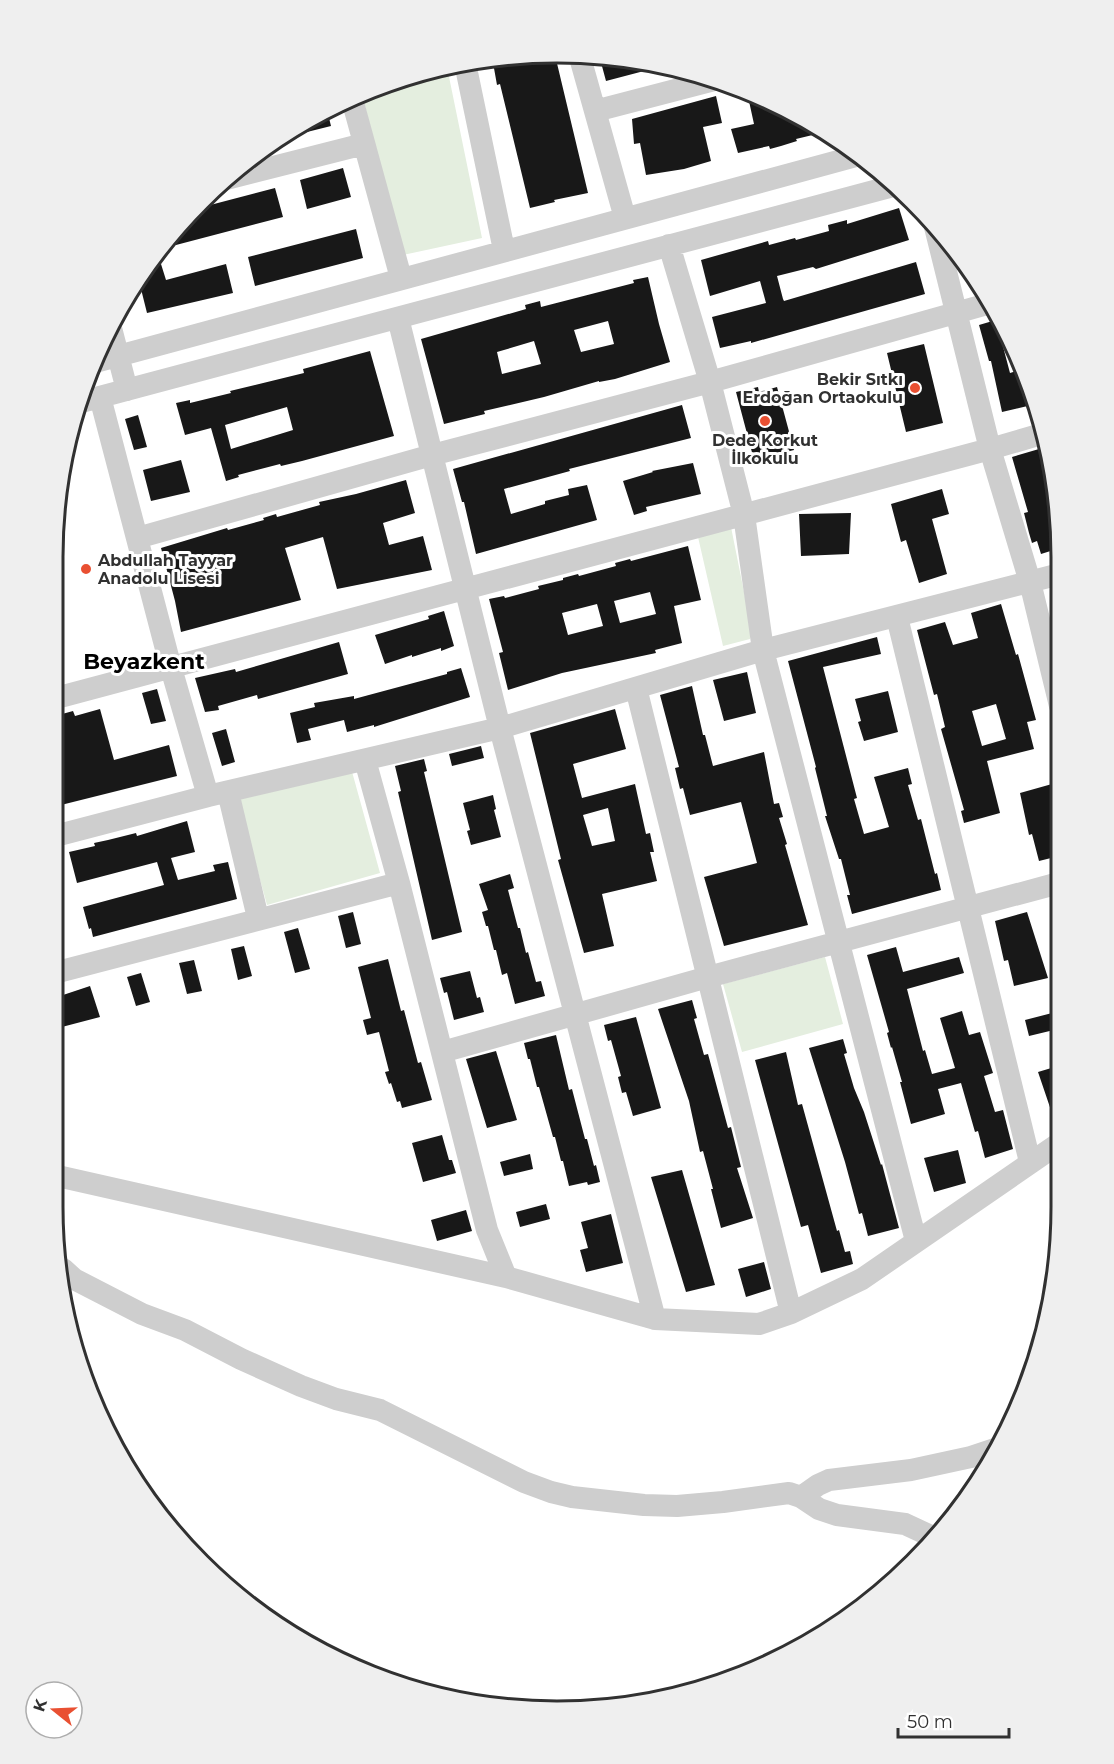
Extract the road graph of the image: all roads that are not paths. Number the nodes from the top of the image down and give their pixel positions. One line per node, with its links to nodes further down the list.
1 (582, 64): 5 (street)
2 (467, 71): 13 (street)
3 (683, 79): 5 (street)
4 (354, 107): 6 (street)
5 (595, 111): 10 (street)
6 (364, 144): 8 (street); 14 (street)
7 (848, 158): 10 (street)
8 (245, 174)
9 (885, 188): 12 (street)
10 (625, 218): 13 (street)
11 (939, 244): 16 (street)
12 (669, 245): 17 (street); 21 (street)
13 (504, 250): 14 (street)
14 (401, 278): 19 (street)
15 (982, 305): 16 (street)
16 (956, 313): 21 (street); 25 (street)
17 (398, 318): 22 (street); 26 (street)
18 (114, 340): 19 (street)
19 (117, 356): 20 (street); 22 (street)
20 (105, 359)
21 (710, 382): 26 (street); 27 (street)
22 (127, 390): 23 (street)
23 (91, 400): 28 (street)
24 (1036, 436): 25 (street)
25 (990, 449): 27 (street); 30 (street)
26 (432, 455): 28 (street); 31 (street)
27 (744, 515): 31 (street); 33 (street)
28 (137, 538): 34 (street)
29 (1051, 576): 30 (street)
30 (1030, 582): 32 (street); 35 (street)
31 (465, 589): 34 (street); 38 (street)
32 (897, 617): 33 (street); 44 (street)
33 (763, 650): 36 (street); 46 (street)
34 (171, 668): 37 (street); 40 (street)
35 (1051, 669)
36 (636, 688): 38 (street); 48 (street)
37 (63, 696)
38 (500, 728): 39 (street); 49 (street)
39 (365, 760): 40 (street); 42 (street)
40 (218, 794): 41 (street); 45 (street)
41 (63, 834)
42 (399, 883): 45 (street); 50 (street)
43 (1051, 885): 44 (street)
44 (968, 908): 46 (street); 52 (street)
45 (258, 918): 47 (street)
46 (838, 942): 48 (street); 54 (street)
47 (63, 970)
48 (708, 977): 49 (street); 57 (street)
49 (575, 1015): 50 (street); 58 (street)
50 (442, 1052): 56 (street)
51 (1051, 1148): 52 (street)
52 (1030, 1162): 54 (street)
53 (63, 1177): 56 (street)
54 (916, 1241): 57 (street)
55 (67, 1273): 60 (street)
56 (506, 1276): 58 (street)
57 (791, 1313): 58 (street)
58 (654, 1319)
59 (986, 1452): 60 (street)
60 (801, 1497): 61 (street)
61 (927, 1534)

